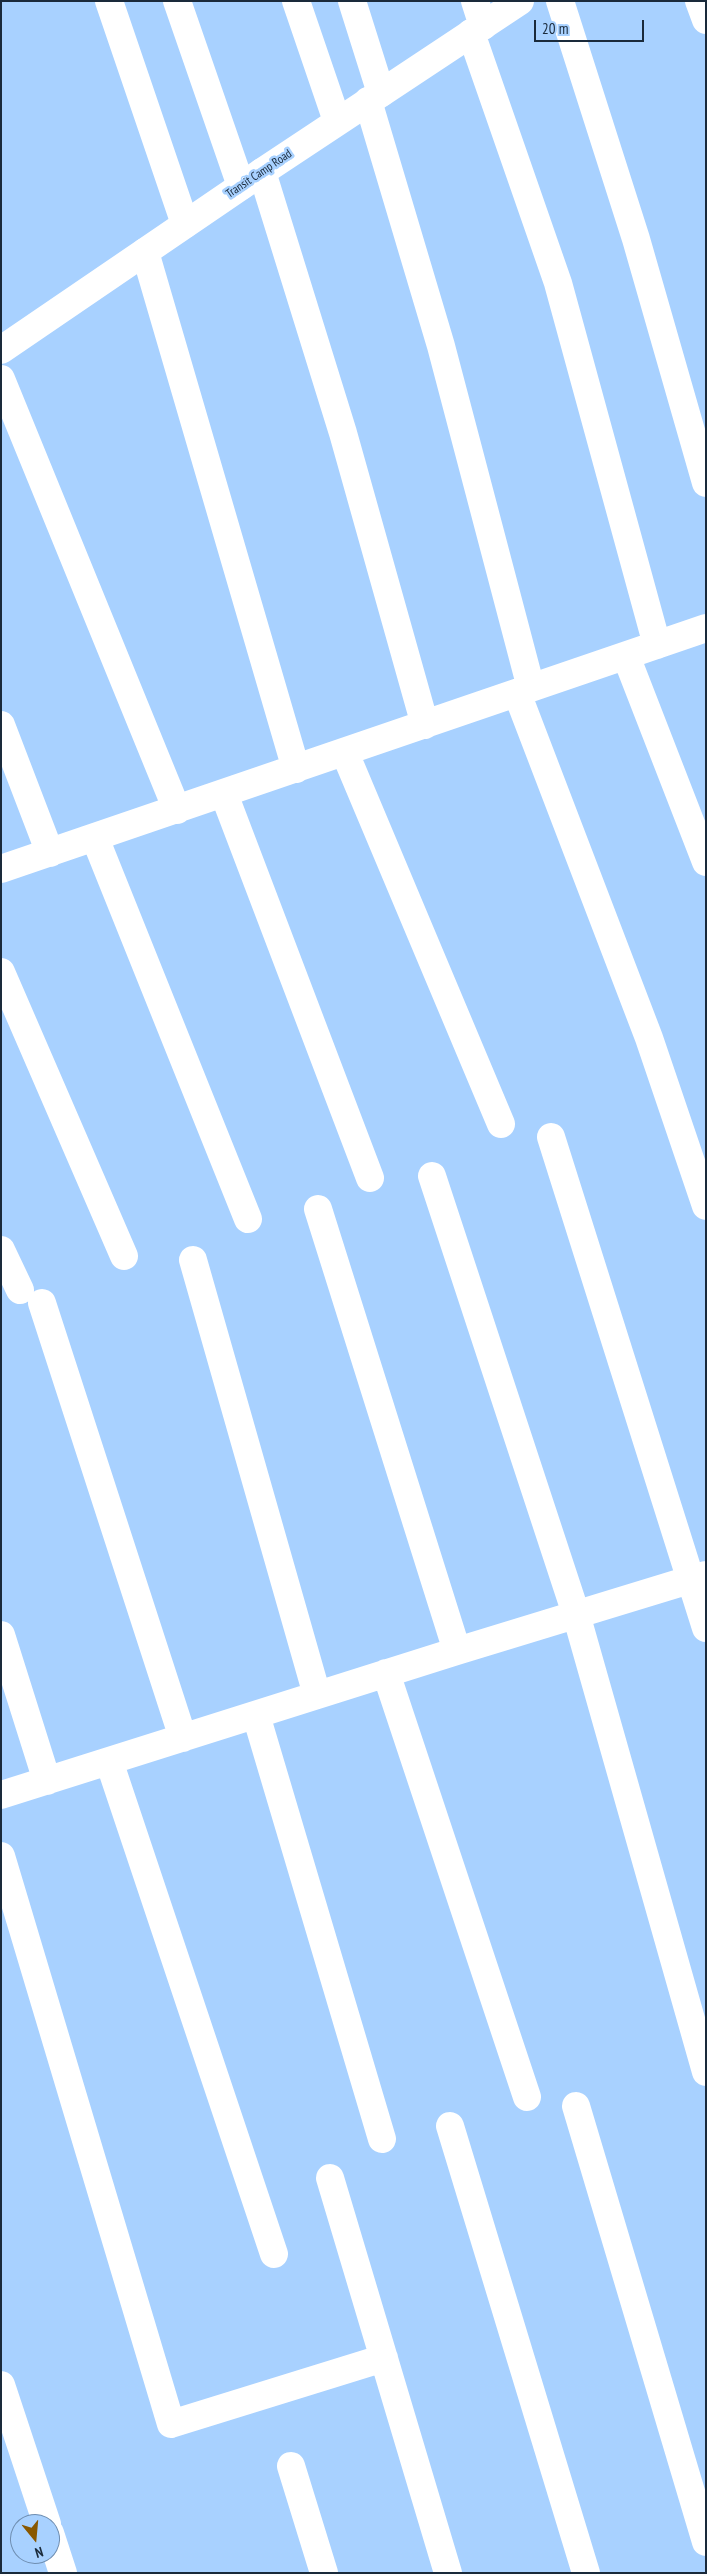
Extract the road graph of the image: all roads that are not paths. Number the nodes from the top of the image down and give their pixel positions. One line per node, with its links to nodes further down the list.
1 (108, 1): 13 (street)
2 (177, 1): 12 (street)
3 (296, 1): 11 (street)
4 (352, 1): 10 (street)
5 (520, 1): 8 (street, Transit Camp Road)
6 (560, 1): 17 (street)
7 (699, 1): 9 (street)
8 (476, 20): 10 (street, Transit Camp Road); 19 (street)
9 (706, 20)
10 (375, 97): 11 (street, Transit Camp Road); 21 (street)
11 (337, 121): 12 (street, Transit Camp Road)
12 (251, 179): 13 (street, Transit Camp Road); 23 (street)
13 (185, 224): 14 (street, Transit Camp Road)
14 (145, 252): 15 (street, Transit Camp Road); 25 (street)
15 (1, 350)
16 (1, 379): 27 (street)
17 (706, 483)
18 (706, 628): 19 (street)
19 (657, 645): 20 (street)
20 (626, 656): 21 (street); 30 (street)
21 (524, 691): 23 (street); 37 (street)
22 (1, 725): 29 (street)
23 (425, 725): 24 (street)
24 (345, 753): 25 (street); 33 (street)
25 (296, 769): 26 (street)
26 (224, 794): 27 (street); 36 (street)
27 (177, 810): 28 (street)
28 (95, 838): 29 (street); 39 (street)
29 (50, 853): 31 (street)
30 (706, 862)
31 (1, 869)
32 (1, 972): 41 (street)
33 (501, 1124)
34 (552, 1137): 43 (street)
35 (432, 1176): 44 (street)
36 (370, 1178)
37 (706, 1206)
38 (318, 1210): 47 (street)
39 (248, 1219)
40 (1, 1250): 51 (street)
41 (124, 1256)
42 (193, 1260): 49 (street)
43 (699, 1578): 44 (street); 45 (street)
44 (576, 1614): 47 (street); 56 (street)
45 (706, 1628)
46 (1, 1635): 53 (street)
47 (457, 1651): 48 (street)
48 (386, 1673): 49 (street); 57 (street)
49 (318, 1696): 50 (street)
50 (256, 1715): 51 (street); 60 (street)
51 (184, 1738): 52 (street)
52 (109, 1761): 53 (street); 62 (street)
53 (47, 1781): 54 (street)
54 (1, 1795)
55 (1, 1856): 63 (street)
56 (706, 2072)
57 (527, 2097)
58 (576, 2106): 67 (street)
59 (450, 2126): 70 (street)
60 (382, 2139)
61 (330, 2178): 63 (street)
62 (274, 2254)
63 (384, 2358): 69 (street)
64 (1, 2385): 66 (street)
65 (291, 2466): 68 (street)
66 (44, 2514)
67 (706, 2542)
68 (324, 2573)
69 (448, 2573)
70 (586, 2573)

